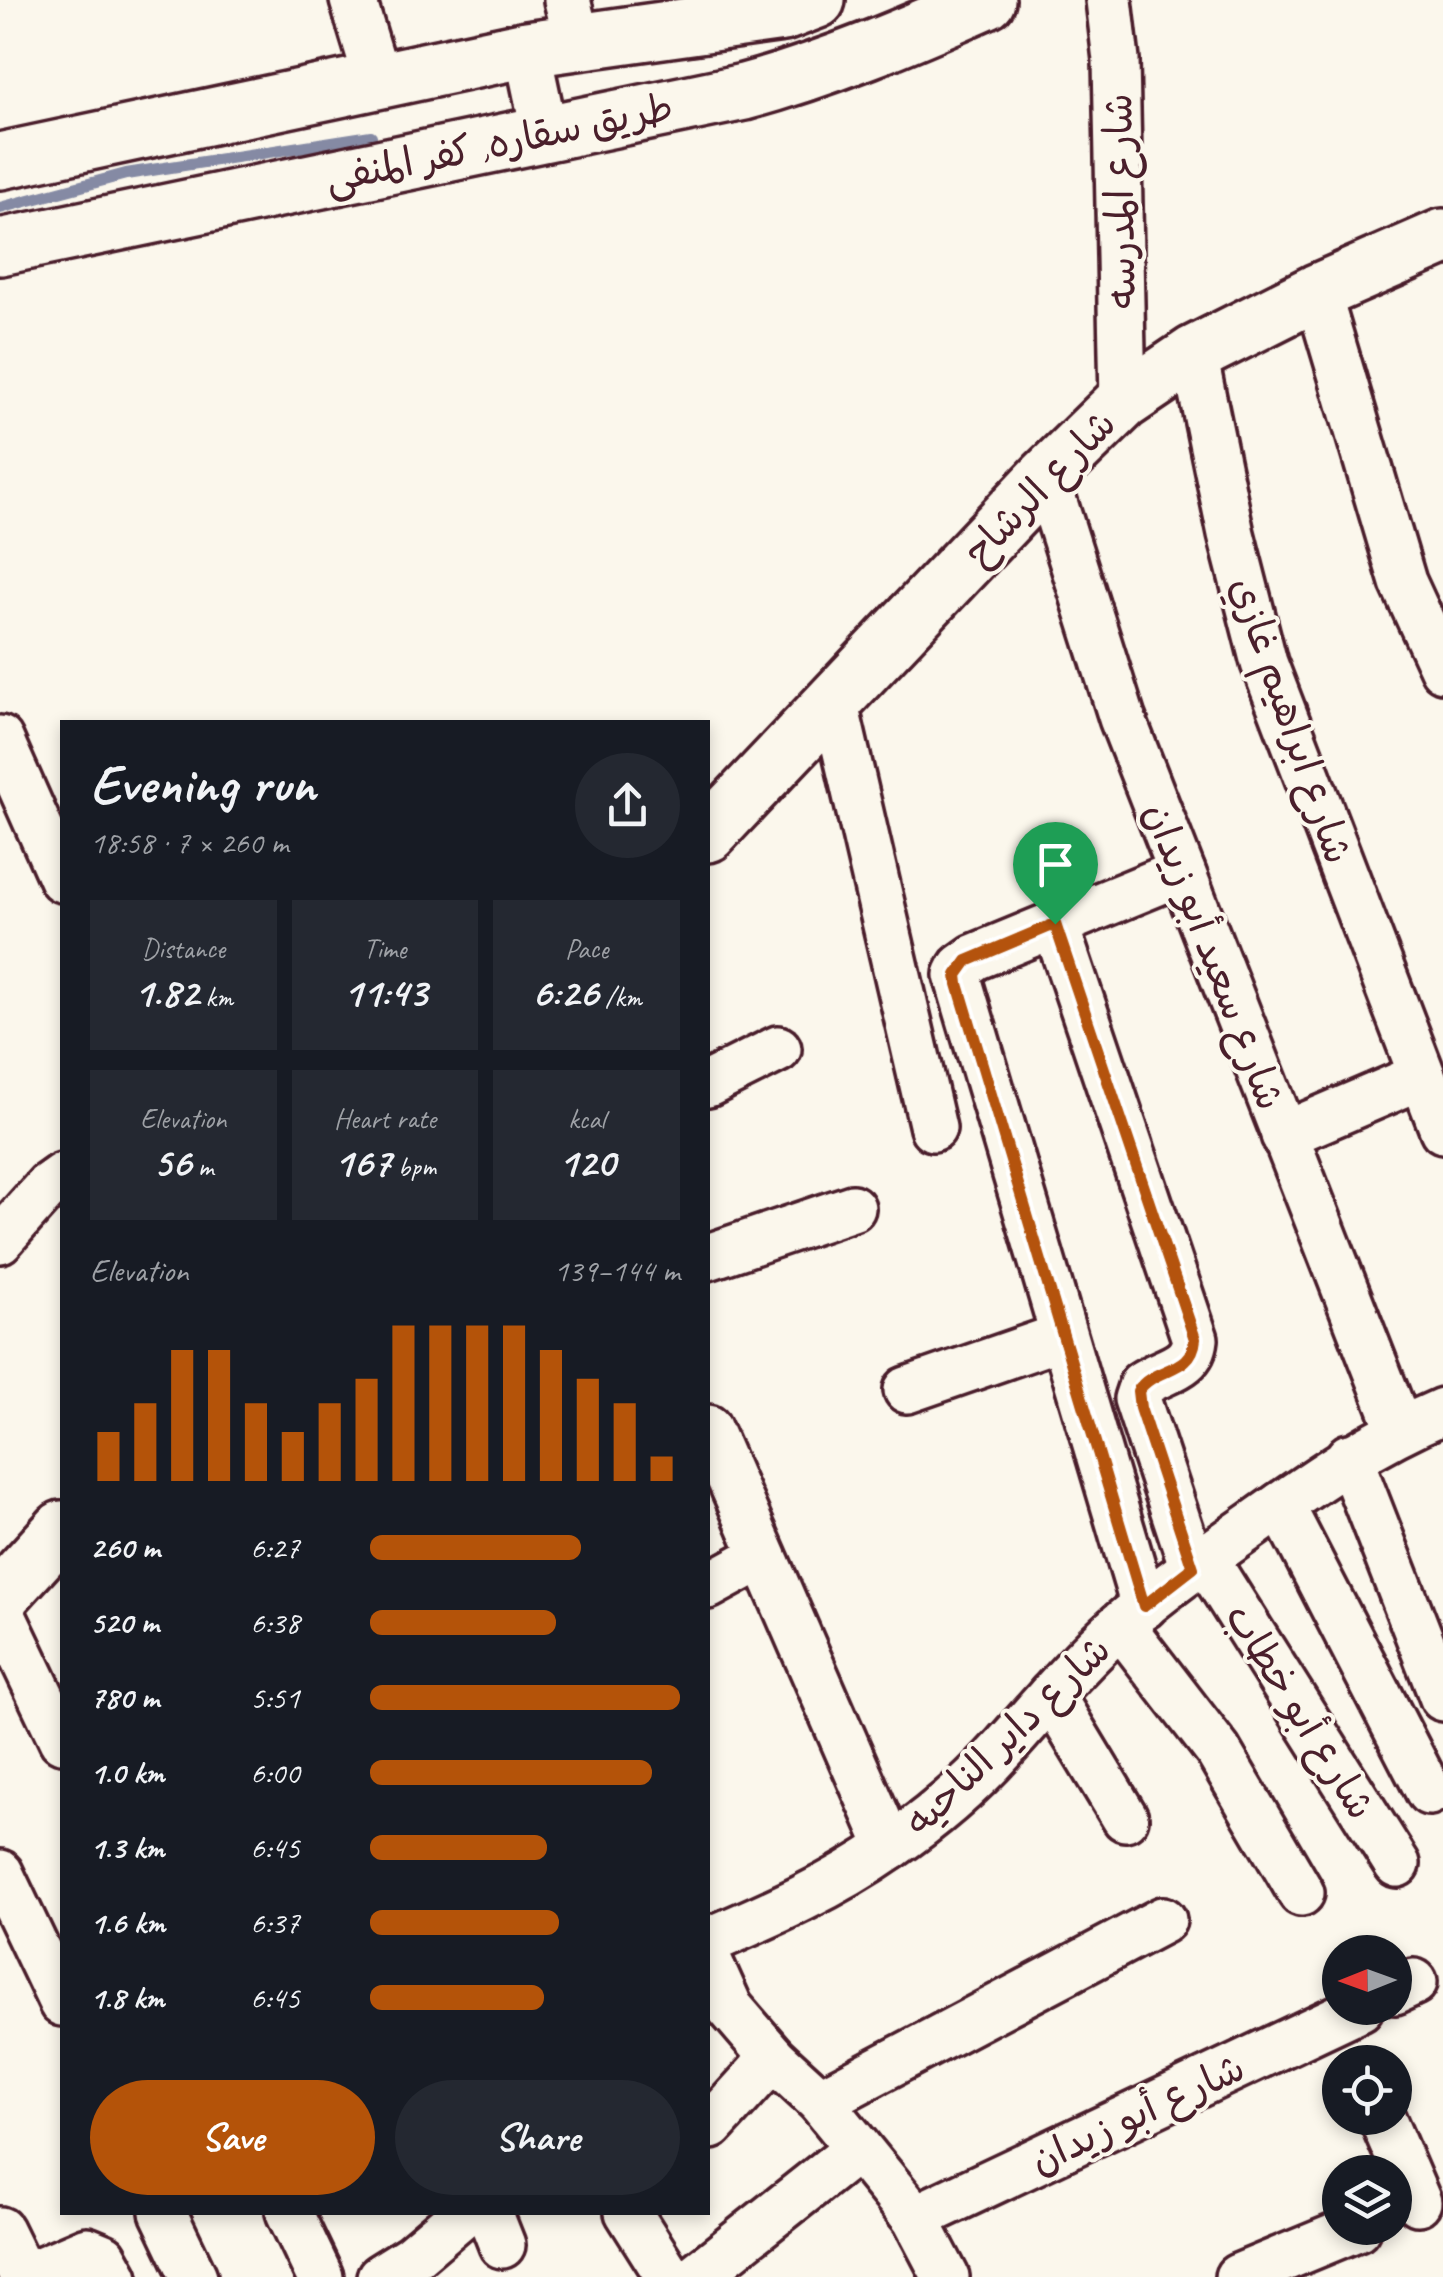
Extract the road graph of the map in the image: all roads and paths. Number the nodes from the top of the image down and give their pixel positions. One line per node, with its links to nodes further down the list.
1 (353, 0): 6 (street)
2 (817, 0): 5 (street, طريق سقاره, كفر المنفى)
3 (987, 0): 7 (street, طريق سقاره, كفر المنفى)
4 (1109, 0): 13 (street, شارع المدرسه)
5 (550, 39): 6 (street, طريق سقاره, كفر المنفى); 7 (street)
6 (377, 79): 8 (street, طريق سقاره, كفر المنفى)
7 (543, 126): 10 (street, طريق سقاره, كفر المنفى)
8 (0, 161)
9 (1443, 237): 11 (street, شارع الرشاح)
10 (0, 247)
11 (1317, 292): 12 (street, شارع الرشاح); 15 (street)
12 (1194, 354): 13 (street, شارع الرشاح); 23 (street, شارع ابراهيم غازي)
13 (1123, 402): 14 (street, شارع الرشاح)
14 (1046, 477): 16 (street, شارع الرشاح); 19 (street, شارع سعيد أبو زيدان)
15 (1443, 668)
16 (834, 700): 18 (street, شارع الرشاح); 25 (street)
17 (0, 740): 20 (street)
18 (710, 832)
19 (1182, 872): 21 (street); 27 (street, شارع سعيد أبو زيدان)
20 (60, 875)
21 (1055, 924): 32 (street); 41 (street, شارع أبو خطاب)
22 (778, 1049): 24 (street)
23 (1422, 1076): 26 (street, شارع ابراهيم غازي); 27 (street)
24 (710, 1083)
25 (933, 1128)
26 (1443, 1130)
27 (1284, 1135): 35 (street, شارع سعيد أبو زيدان)
28 (60, 1177): 30 (street)
29 (852, 1208): 31 (street)
30 (0, 1240)
31 (710, 1256)
32 (1062, 1336): 33 (street); 45 (street)
33 (908, 1390)
34 (1443, 1411): 35 (street, شارع داير الناحيه)
35 (1400, 1430): 37 (street, شارع داير الناحيه)
36 (710, 1433): 40 (street)
37 (1349, 1457): 38 (street, شارع داير الناحيه); 47 (street)
38 (1281, 1505): 41 (street, شارع داير الناحيه); 49 (street)
39 (60, 1531): 43 (street)
40 (763, 1556): 42 (street); 51 (street)
41 (1199, 1563): 45 (street, شارع داير الناحيه); 52 (street, شارع أبو خطاب)
42 (710, 1585)
43 (0, 1596)
44 (0, 1610): 48 (street)
45 (1132, 1616): 46 (street, شارع داير الناحيه); 54 (street)
46 (1051, 1695): 50 (street); 51 (street, شارع داير الناحيه)
47 (1443, 1698)
48 (60, 1736)
49 (1428, 1792)
50 (1126, 1818)
51 (890, 1848): 56 (street, شارع داير الناحيه)
52 (1397, 1864)
53 (0, 1873): 58 (street)
54 (1302, 1893)
55 (1163, 1920): 61 (street)
56 (710, 1940)
57 (710, 1963): 60 (street)
58 (60, 1999)
59 (1324, 2025): 70 (street, شارع أبو زيدان)
60 (773, 2058): 61 (street); 62 (street)
61 (820, 2101): 64 (street)
62 (711, 2126)
63 (1389, 2135): 65 (street)
64 (858, 2148): 70 (street); 79 (street)
65 (1419, 2202)
66 (165, 2215): 75 (street)
67 (290, 2215): 76 (street)
68 (461, 2215): 77 (street)
69 (630, 2215): 78 (street)
70 (914, 2218): 80 (street)
71 (0, 2230): 73 (street)
72 (1322, 2242): 81 (street)
73 (23, 2277): 74 (street)
74 (116, 2277)
75 (194, 2277)
76 (320, 2277)
77 (380, 2277)
78 (669, 2277)
79 (696, 2277)
80 (946, 2277)
81 (1238, 2277)

